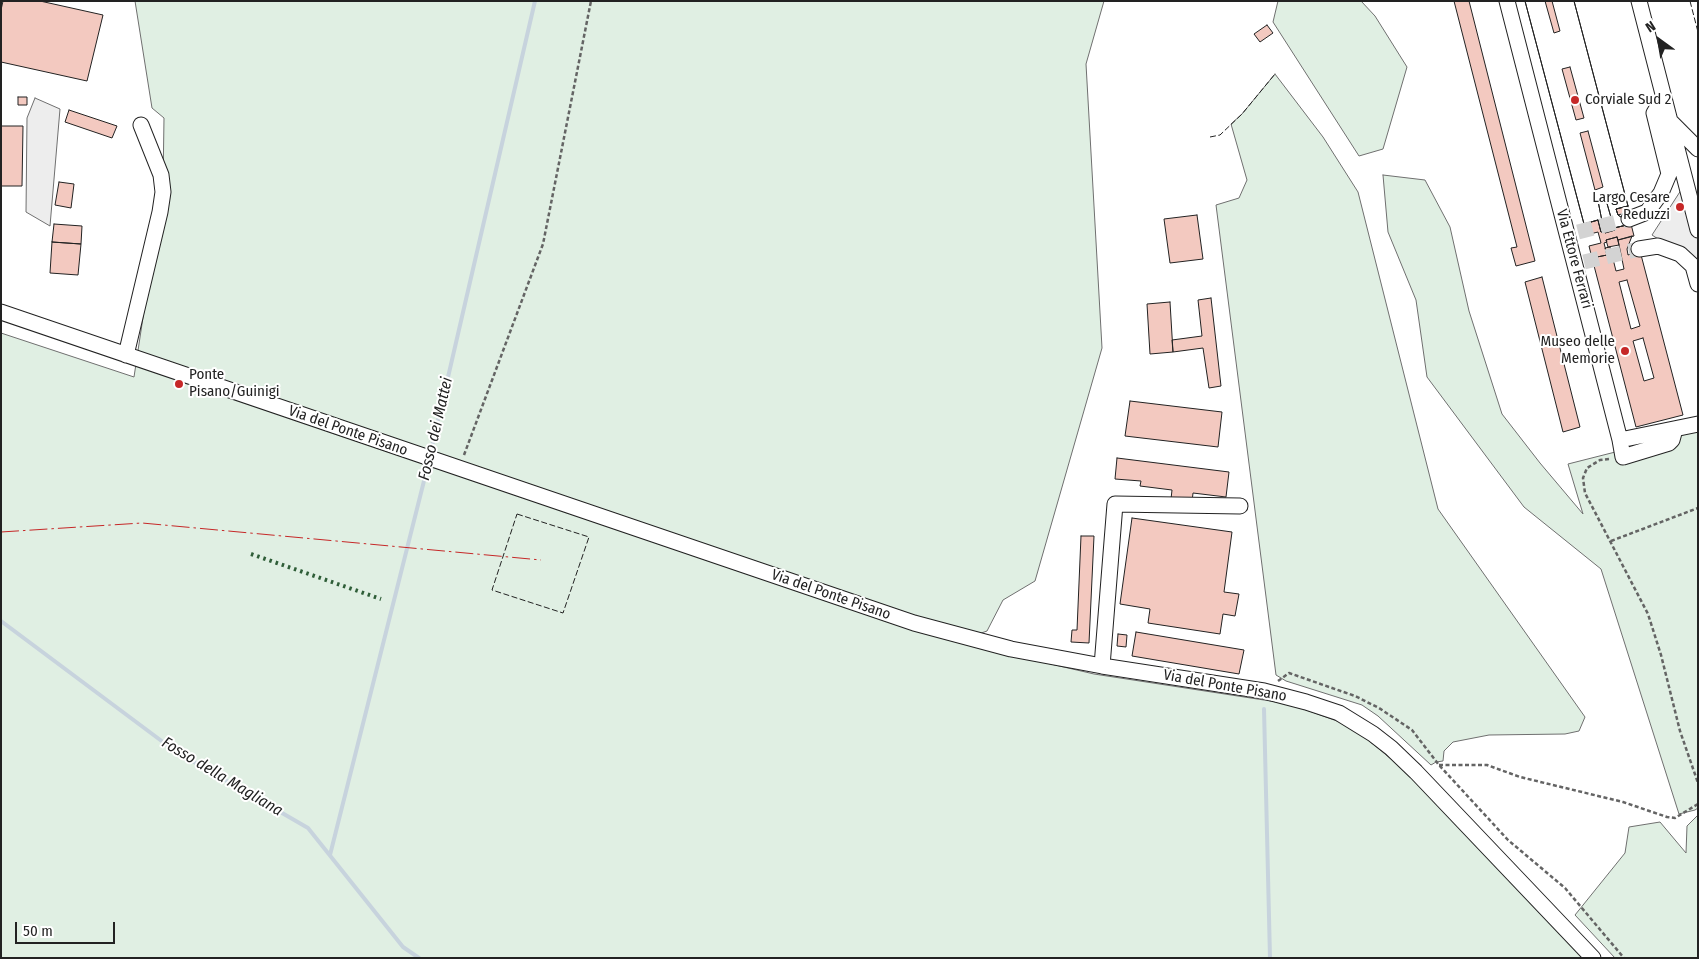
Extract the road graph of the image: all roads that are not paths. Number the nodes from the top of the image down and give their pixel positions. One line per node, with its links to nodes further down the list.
1 (1507, 1): 15 (street, Via Ettore Ferrari)
2 (1639, 1): 3 (street)
3 (1664, 98): 4 (street); 7 (street)
4 (1670, 120): 6 (street); 8 (street)
5 (141, 125): 12 (street)
6 (1698, 149)
7 (1629, 219)
8 (1697, 227)
9 (1640, 249): 10 (street)
10 (1698, 284)
11 (1, 312): 12 (street, Via del Ponte Pisano)
12 (126, 355): 17 (street, Via del Ponte Pisano)
13 (1698, 424): 14 (street)
14 (1675, 429): 15 (street); 15 (street, Via Ettore Ferrari)
15 (1620, 440)
16 (1240, 506): 17 (street)
17 (1102, 666): 18 (street, Via del Ponte Pisano)
18 (1593, 958)

